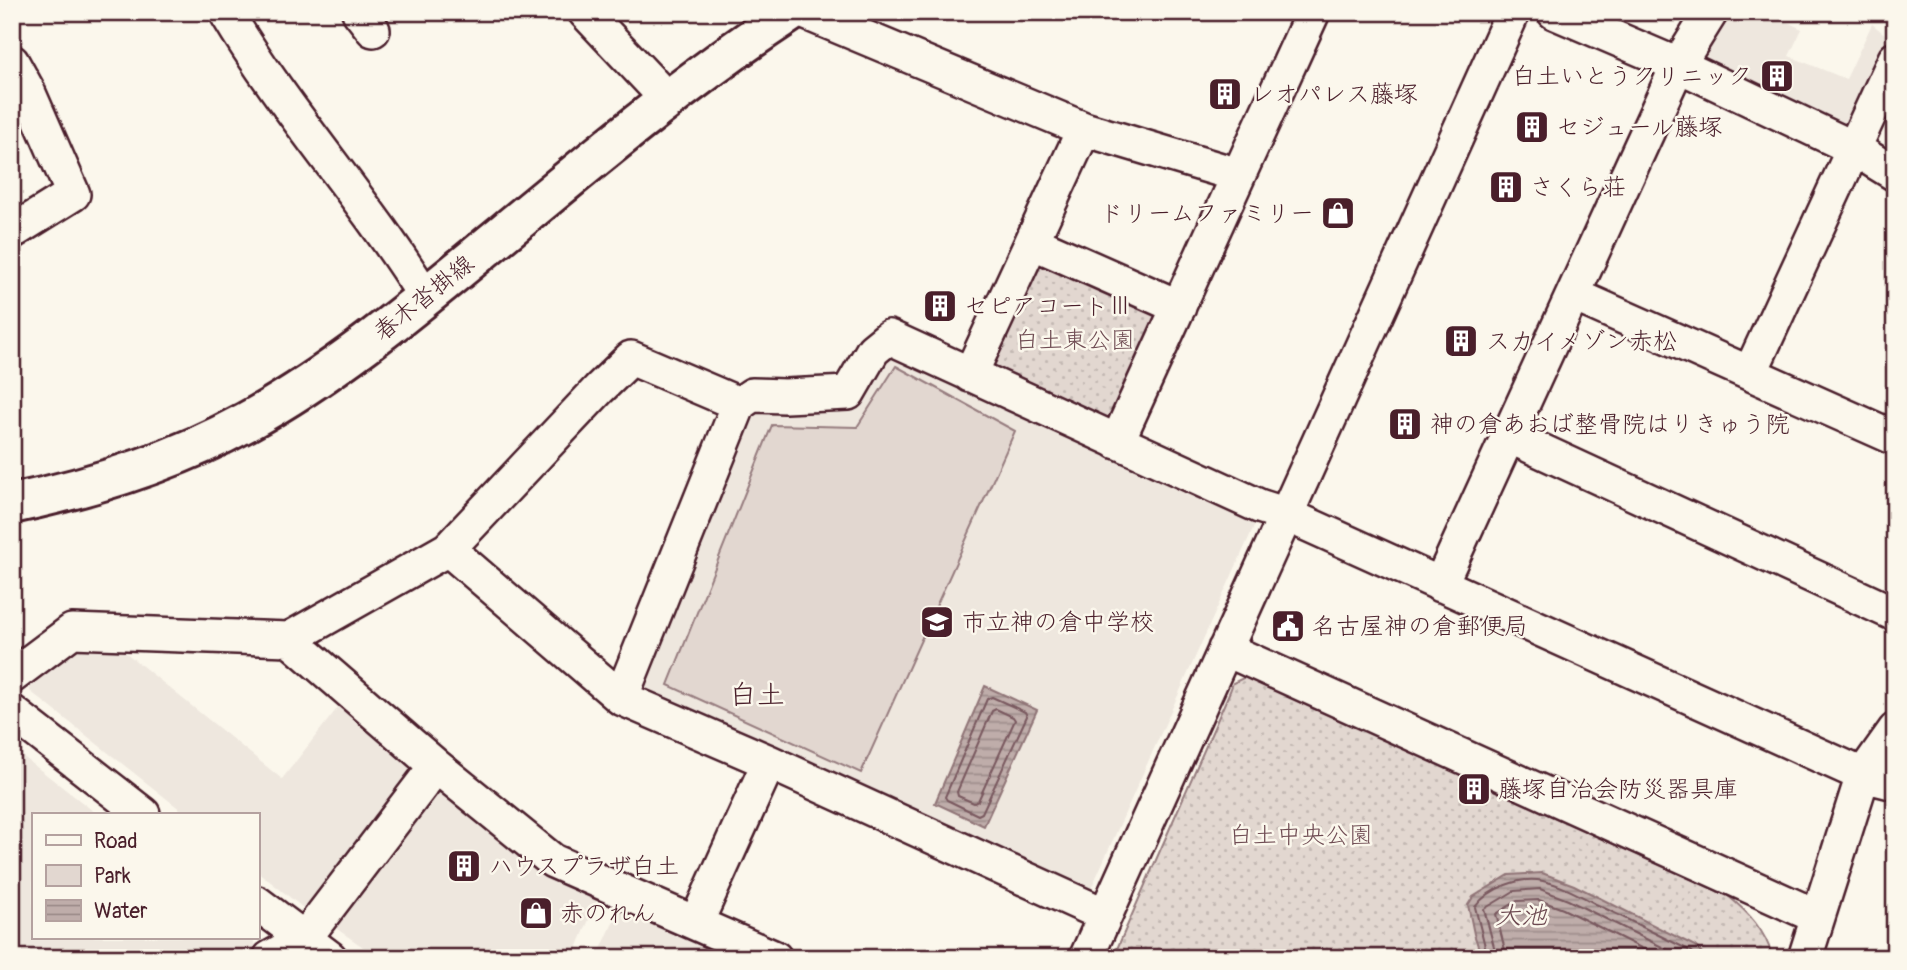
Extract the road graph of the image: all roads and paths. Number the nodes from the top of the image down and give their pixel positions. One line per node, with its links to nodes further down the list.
1 (226, 12): 20 (street)
2 (585, 12): 12 (street)
3 (792, 12): 12 (main road, 春木沓掛線)
4 (804, 12): 13 (street)
5 (1313, 12): 16 (street)
6 (1513, 12): 29 (street)
7 (1554, 12): 10 (street)
8 (1711, 12): 10 (street)
9 (1895, 59): 14 (street)
10 (1678, 65): 14 (street); 19 (street)
11 (17, 82): 17 (street)
12 (668, 100): 20 (main road, 春木沓掛線)
13 (1084, 129): 16 (street); 18 (street)
14 (1853, 148): 15 (street); 22 (street)
15 (1895, 174)
16 (1238, 175): 21 (street)
17 (12, 232)
18 (1032, 242): 21 (street); 23 (street)
19 (1574, 295): 22 (street); 25 (street)
20 (426, 298): 28 (main road, 春木沓掛線)
21 (1179, 307): 27 (street)
22 (1750, 373): 26 (street)
23 (970, 375): 24 (street); 27 (street)
24 (739, 404): 30 (street); 36 (street)
25 (1509, 436): 31 (street); 32 (street)
26 (1895, 438)
27 (1117, 442): 29 (street)
28 (12, 504)
29 (1287, 515): 31 (street); 34 (street)
30 (448, 549): 33 (street); 36 (street)
31 (1440, 585): 41 (street)
32 (1895, 614)
33 (289, 639): 35 (street); 40 (street)
34 (1225, 649): 44 (street); 45 (street)
35 (12, 676)
36 (621, 698): 39 (street)
37 (12, 712): 42 (street)
38 (1895, 730): 41 (street)
39 (769, 762): 44 (street); 46 (street)
40 (436, 766): 46 (street); 47 (street)
41 (1879, 779): 45 (street)
42 (142, 813)
43 (259, 904): 47 (street)
44 (1105, 915): 50 (street)
45 (1818, 917): 51 (street)
46 (696, 923): 49 (street)
47 (317, 948): 48 (street)
48 (270, 958)
49 (775, 958)
50 (1086, 958)
51 (1805, 958)

